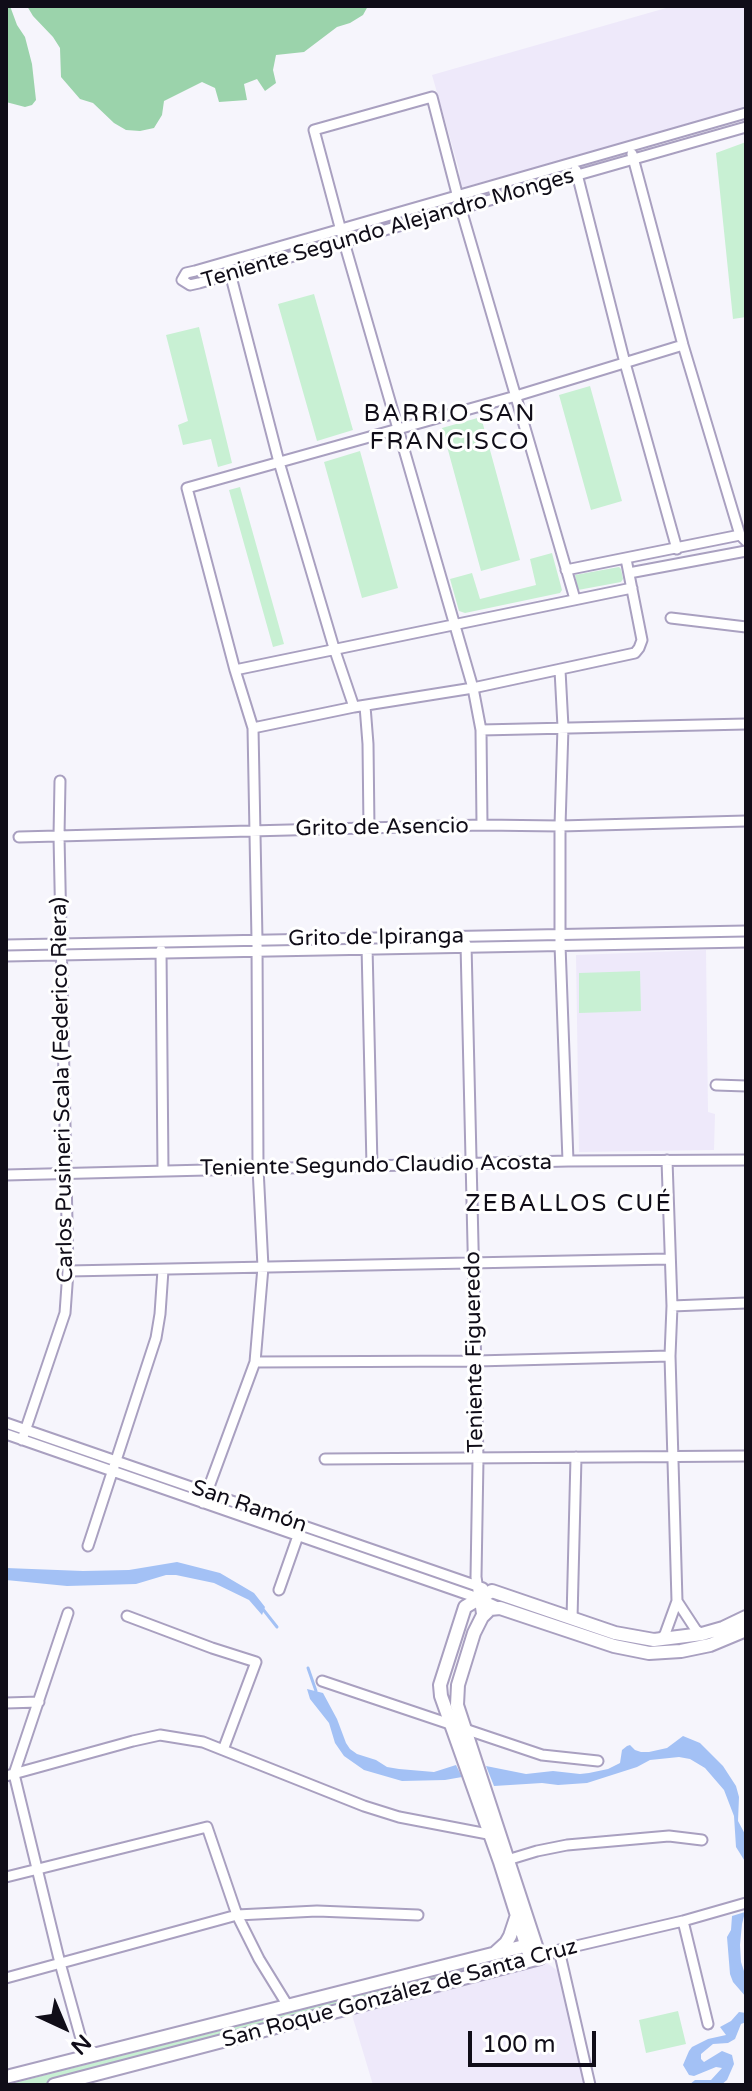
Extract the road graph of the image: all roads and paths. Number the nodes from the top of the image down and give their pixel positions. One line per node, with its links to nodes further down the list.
1 (746, 113): 2 (street, Teniente Segundo Alejandro Monges)
2 (717, 123): 4 (street); 5 (street, Teniente Segundo Alejandro Monges)
3 (746, 127): 4 (street, Teniente Segundo Alejandro Monges)
4 (722, 135): 6 (street, Teniente Segundo Alejandro Monges)
5 (630, 147): 6 (street); 7 (street, Teniente Segundo Alejandro Monges)
6 (634, 160): 8 (street, Teniente Segundo Alejandro Monges); 15 (street)
7 (574, 163): 8 (street); 9 (street, Teniente Segundo Alejandro Monges)
8 (577, 176): 10 (street, Teniente Segundo Alejandro Monges); 16 (street)
9 (458, 196): 10 (street); 11 (street, Teniente Segundo Alejandro Monges); 11 (street)
10 (461, 209): 12 (street, Teniente Segundo Alejandro Monges); 17 (street)
11 (340, 229): 12 (street); 13 (street, Teniente Segundo Alejandro Monges)
12 (344, 242): 14 (street, Teniente Segundo Alejandro Monges); 18 (street)
13 (227, 262): 14 (street); 14 (street, Teniente Segundo Alejandro Monges)
14 (230, 274): 19 (street)
15 (683, 345): 16 (street); 20 (street)
16 (625, 363): 17 (street); 21 (street)
17 (516, 396): 18 (street); 24 (street)
18 (398, 429): 19 (street); 29 (street)
19 (279, 462): 31 (street); 32 (street)
20 (743, 538): 21 (street)
21 (677, 549): 23 (street)
22 (746, 551): 25 (street)
23 (626, 559): 24 (street); 25 (street)
24 (566, 570): 27 (street)
25 (629, 573): 26 (street)
26 (632, 588): 27 (street); 33 (street)
27 (575, 599): 29 (street)
28 (671, 618): 30 (street)
29 (455, 625): 31 (street); 34 (street)
30 (746, 627)
31 (334, 648): 32 (street); 35 (street)
32 (235, 670): 38 (street)
33 (560, 670): 34 (street); 37 (street)
34 (473, 688): 35 (street); 39 (street)
35 (359, 707): 38 (street); 44 (street)
36 (746, 724): 37 (street)
37 (563, 727): 39 (street); 43 (street)
38 (253, 728): 45 (street)
39 (481, 730): 42 (street)
40 (60, 781): 46 (street, Carlos Pusineri Scala (Federico Riera))
41 (746, 821): 43 (street, Grito de Asencio)
42 (482, 825): 43 (street, Grito de Asencio); 44 (street, Grito de Asencio)
43 (560, 826): 50 (street)
44 (369, 828): 45 (street, Grito de Asencio)
45 (256, 830): 46 (street, Grito de Asencio); 49 (street)
46 (59, 836): 47 (street, Grito de Asencio); 56 (street, Carlos Pusineri Scala (Federico Riera))
47 (19, 837)
48 (746, 931): 50 (street, Grito de Ipiranga)
49 (257, 940): 53 (street, Grito de Ipiranga); 55 (street, Grito de Ipiranga); 57 (street)
50 (560, 940): 51 (street, Grito de Ipiranga); 52 (street, Grito de Ipiranga); 63 (street)
51 (466, 942): 53 (street, Grito de Ipiranga); 64 (street, Teniente Figueredo)
52 (746, 942)
53 (367, 944): 57 (street, Grito de Ipiranga); 65 (street)
54 (6, 945): 56 (street, Grito de Ipiranga)
55 (161, 948): 56 (street, Grito de Ipiranga); 57 (street, Grito de Ipiranga); 67 (street)
56 (62, 950): 58 (street, Grito de Ipiranga); 68 (street, Carlos Pusineri Scala (Federico Riera))
57 (257, 952): 66 (street)
58 (6, 956)
59 (716, 1085): 60 (street)
60 (746, 1086)
61 (667, 1160): 62 (street, Teniente Segundo Claudio Acosta); 63 (street, Teniente Segundo Claudio Acosta); 70 (street)
62 (746, 1160)
63 (568, 1161): 64 (street, Teniente Segundo Claudio Acosta)
64 (472, 1165): 65 (street, Teniente Segundo Claudio Acosta); 71 (street, Teniente Figueredo)
65 (372, 1166): 66 (street, Teniente Segundo Claudio Acosta)
66 (258, 1168): 67 (street, Teniente Segundo Claudio Acosta); 72 (street)
67 (163, 1170): 68 (street, Teniente Segundo Claudio Acosta)
68 (65, 1174): 69 (street, Teniente Segundo Claudio Acosta); 74 (street, Carlos Pusineri Scala (Federico Riera))
69 (6, 1175)
70 (669, 1259): 71 (street); 76 (street)
71 (473, 1263): 72 (street); 78 (street, Teniente Figueredo)
72 (263, 1267): 73 (street); 79 (street)
73 (163, 1270): 74 (street); 88 (street)
74 (68, 1271): 82 (street, Carlos Pusineri Scala (Federico Riera))
75 (746, 1303): 76 (street)
76 (672, 1306): 77 (street)
77 (670, 1356): 78 (street); 83 (street)
78 (476, 1361): 79 (street); 87 (street, Teniente Figueredo)
79 (255, 1362): 89 (street)
80 (6, 1423): 82 (street, San Ramón)
81 (6, 1434): 82 (street, San Ramón)
82 (24, 1435): 88 (street, San Ramón)
83 (673, 1456): 84 (street); 85 (street); 96 (street)
84 (746, 1456)
85 (576, 1457): 87 (street); 102 (street)
86 (325, 1459): 87 (street)
87 (478, 1459): 95 (street, Teniente Figueredo)
88 (113, 1466): 89 (street, San Ramón); 90 (street, San Ramón); 93 (street)
89 (207, 1492): 90 (street); 91 (street, San Ramón)
90 (203, 1503): 92 (street, San Ramón)
91 (302, 1525): 92 (street); 95 (street, San Ramón)
92 (298, 1536): 94 (street); 95 (street, San Ramón)
93 (88, 1546)
94 (279, 1590)
95 (473, 1591): 97 (street, San Ramón); 100 (street, Teniente Figueredo); 102 (street); 109 (street)
96 (677, 1601): 104 (street); 105 (street)
97 (500, 1608): 100 (street); 103 (street, San Ramón)
98 (68, 1613): 107 (street)
99 (127, 1616): 110 (street)
100 (482, 1617): 109 (street)
101 (746, 1617): 104 (street)
102 (572, 1619): 105 (street)
103 (746, 1630)
104 (702, 1634): 105 (street)
105 (661, 1639)
106 (322, 1681): 109 (street)
107 (39, 1702): 108 (street); 112 (street)
108 (6, 1703)
109 (457, 1727): 111 (street); 113 (street)
110 (223, 1750): 112 (street); 113 (street)
111 (598, 1761)
112 (10, 1775): 116 (street)
113 (495, 1835): 115 (street)
114 (702, 1840): 115 (street)
115 (504, 1861): 121 (street); 123 (street)
116 (37, 1868): 117 (street); 119 (street); 127 (street)
117 (6, 1877)
118 (745, 1903): 122 (street, San Roque González de Santa Cruz)
119 (237, 1915): 120 (street); 127 (street); 129 (street)
120 (418, 1915)
121 (517, 1915): 123 (street); 125 (street)
122 (683, 1921): 124 (street, San Roque González de Santa Cruz); 130 (street)
123 (531, 1944): 124 (street); 125 (street); 126 (street)
124 (559, 1950): 126 (street, San Roque González de Santa Cruz); 133 (street)
125 (494, 1954): 129 (street)
126 (536, 1959): 134 (street, San Roque González de Santa Cruz)
127 (60, 1963): 128 (street); 131 (street)
128 (6, 1978)
129 (288, 2006): 131 (street)
130 (708, 2024)
131 (86, 2057): 132 (street)
132 (6, 2077)
133 (588, 2080)
134 (54, 2085)

